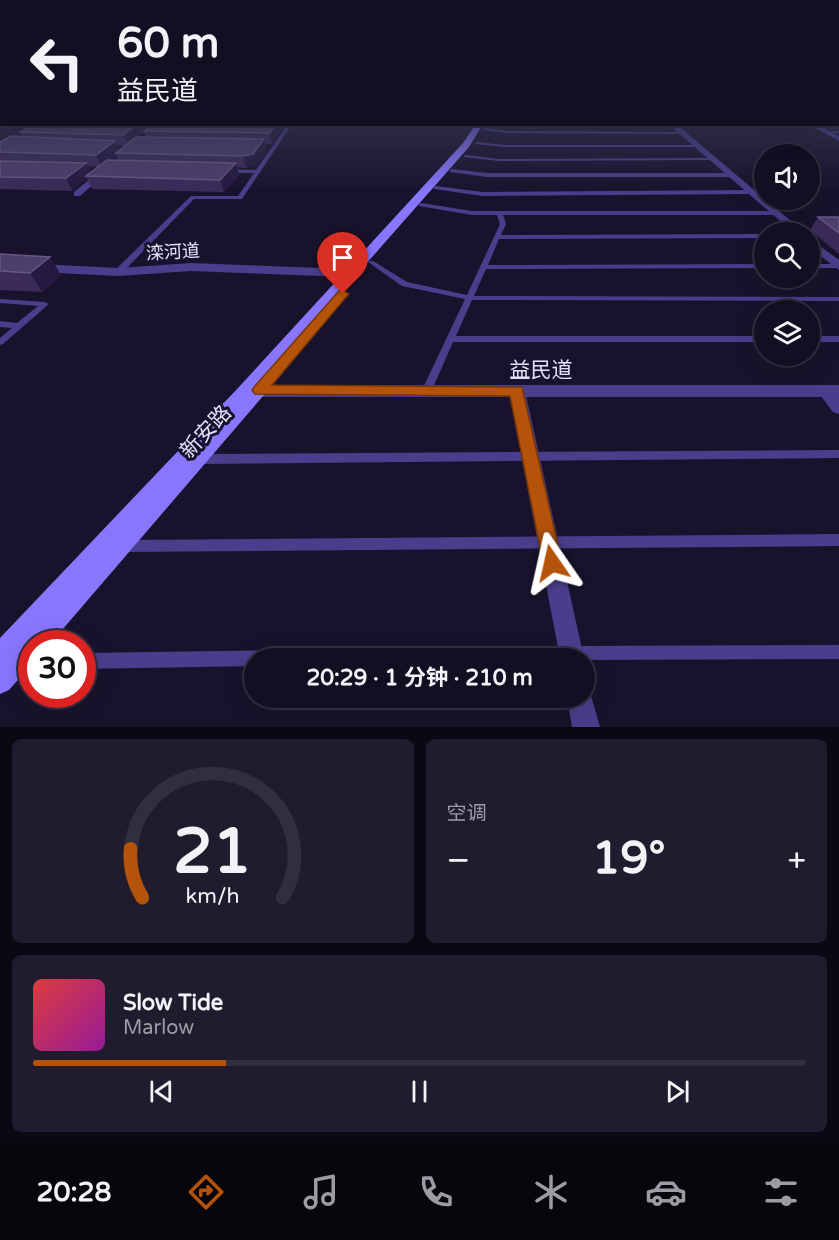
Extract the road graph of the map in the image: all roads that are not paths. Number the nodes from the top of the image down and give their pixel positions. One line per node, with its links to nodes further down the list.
1 (290, 126): 4 (lane); 12 (lane)
2 (673, 126): 8 (street)
3 (814, 126): 6 (street)
4 (277, 127)
5 (482, 130): 8 (lane); 10 (lane); 13 (main road, 新安路); 38 (main road, 新安路)
6 (825, 132): 7 (lane); 9 (street)
7 (839, 132)
8 (681, 133): 10 (street)
9 (839, 139)
10 (696, 146): 14 (street)
11 (264, 147): 12 (lane)
12 (276, 147): 19 (lane)
13 (466, 156): 14 (lane); 18 (main road, 新安路)
14 (712, 159): 20 (street)
15 (107, 169): 16 (lane); 23 (street)
16 (94, 170)
17 (224, 171): 19 (lane)
18 (452, 171): 20 (lane); 21 (main road, 新安路)
19 (258, 172): 37 (lane)
20 (731, 175): 22 (street)
21 (436, 188): 22 (lane); 24 (main road, 新安路)
22 (752, 192): 26 (street)
23 (77, 194)
24 (421, 205): 25 (lane); 31 (main road, 新安路)
25 (500, 213): 26 (lane); 29 (lane)
26 (776, 213): 27 (street)
27 (787, 222)
28 (754, 236): 29 (lane)
29 (497, 237): 36 (lane)
30 (820, 251): 35 (street)
31 (370, 262): 39 (lane); 51 (main road, 新安路)
32 (0, 266): 37 (street, 滦河道)
33 (754, 266): 36 (lane)
34 (820, 266): 35 (lane)
35 (838, 266)
36 (483, 267): 39 (lane)
37 (118, 273): 38 (street, 滦河道)
38 (349, 273): 51 (main road, 新安路)
39 (469, 298): 40 (lane); 44 (lane)
40 (839, 298)
41 (0, 301): 43 (lane)
42 (0, 324): 43 (lane)
43 (19, 326): 48 (lane)
44 (450, 339): 45 (lane); 49 (lane)
45 (754, 339)
46 (820, 339): 47 (lane)
47 (839, 339)
48 (0, 342)
49 (427, 390): 50 (street, 益民道); 51 (street, 益民道)
50 (517, 390): 52 (street, 益民道); 55 (street)
51 (252, 391): 56 (main road, 新安路); 60 (main road, 新安路)
52 (832, 391): 53 (street)
53 (839, 408)
54 (839, 454): 55 (lane)
55 (530, 455): 56 (lane); 58 (street)
56 (198, 459): 59 (main road, 新安路)
57 (839, 540): 58 (lane)
58 (548, 541): 59 (lane); 62 (street)
59 (117, 546): 61 (main road, 新安路)
60 (41, 630)
61 (41, 630)
62 (570, 648)
63 (839, 652): 65 (lane)
64 (18, 656): 68 (main road, 新安路)
65 (595, 656)
66 (244, 659): 67 (lane)
67 (96, 661)
68 (0, 681)
69 (582, 708): 70 (street)
70 (586, 727)

